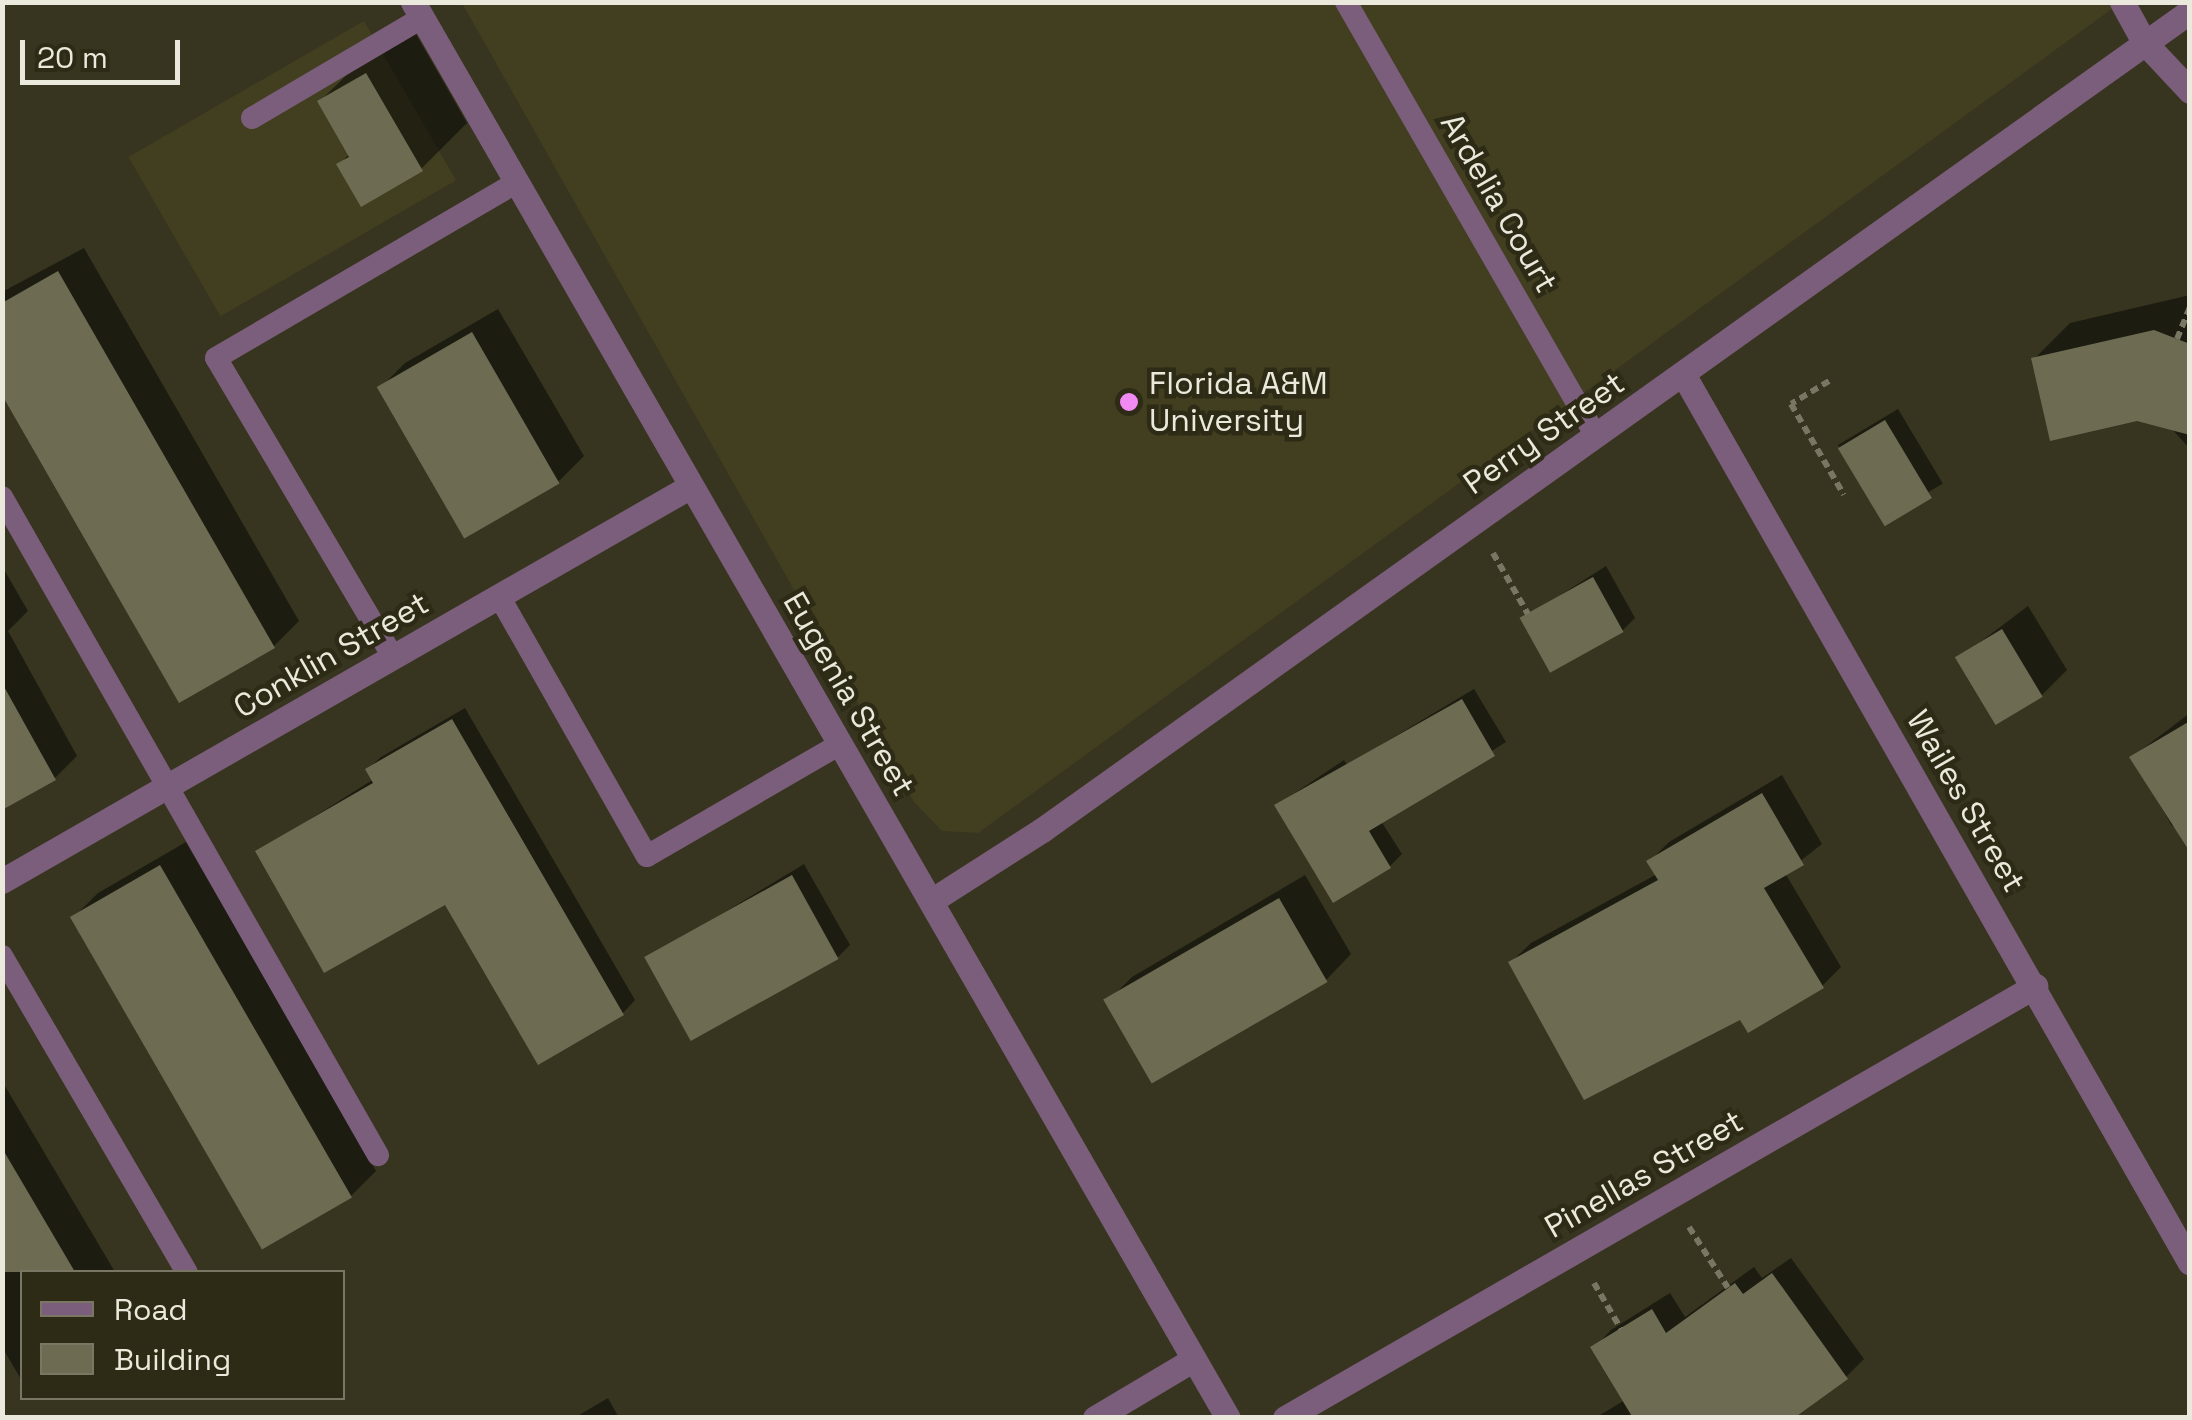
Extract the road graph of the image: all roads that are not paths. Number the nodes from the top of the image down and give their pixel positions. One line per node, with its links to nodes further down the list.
1 (1346, 2): 10 (lane, Ardelia Court)
2 (2122, 2): 5 (street)
3 (418, 10): 7 (lane); 8 (street, Eugenia Street)
4 (2190, 11): 5 (street, Perry Street)
5 (2144, 42): 6 (street); 9 (street, Perry Street)
6 (2190, 91)
7 (252, 118)
8 (516, 183): 11 (street, Eugenia Street); 14 (lane)
9 (1682, 374): 10 (street, Perry Street); 20 (street, Wailes Street)
10 (1596, 436): 18 (street, Perry Street)
11 (691, 486): 13 (street, Conklin Street); 15 (street, Eugenia Street)
12 (2, 497): 16 (lane)
13 (499, 596): 14 (street, Conklin Street); 15 (lane)
14 (393, 657): 16 (street, Conklin Street)
15 (840, 744): 18 (street, Eugenia Street)
16 (167, 786): 17 (street, Conklin Street); 21 (lane)
17 (2, 881)
18 (931, 901): 24 (street, Eugenia Street)
19 (2, 956): 23 (lane)
20 (2035, 986): 22 (street, Wailes Street); 27 (street, Pinellas Street)
21 (378, 1155)
22 (2190, 1264)
23 (186, 1270)
24 (1194, 1359): 25 (street); 26 (street, Eugenia Street)
25 (1095, 1418)
26 (1228, 1418)
27 (1286, 1418)

